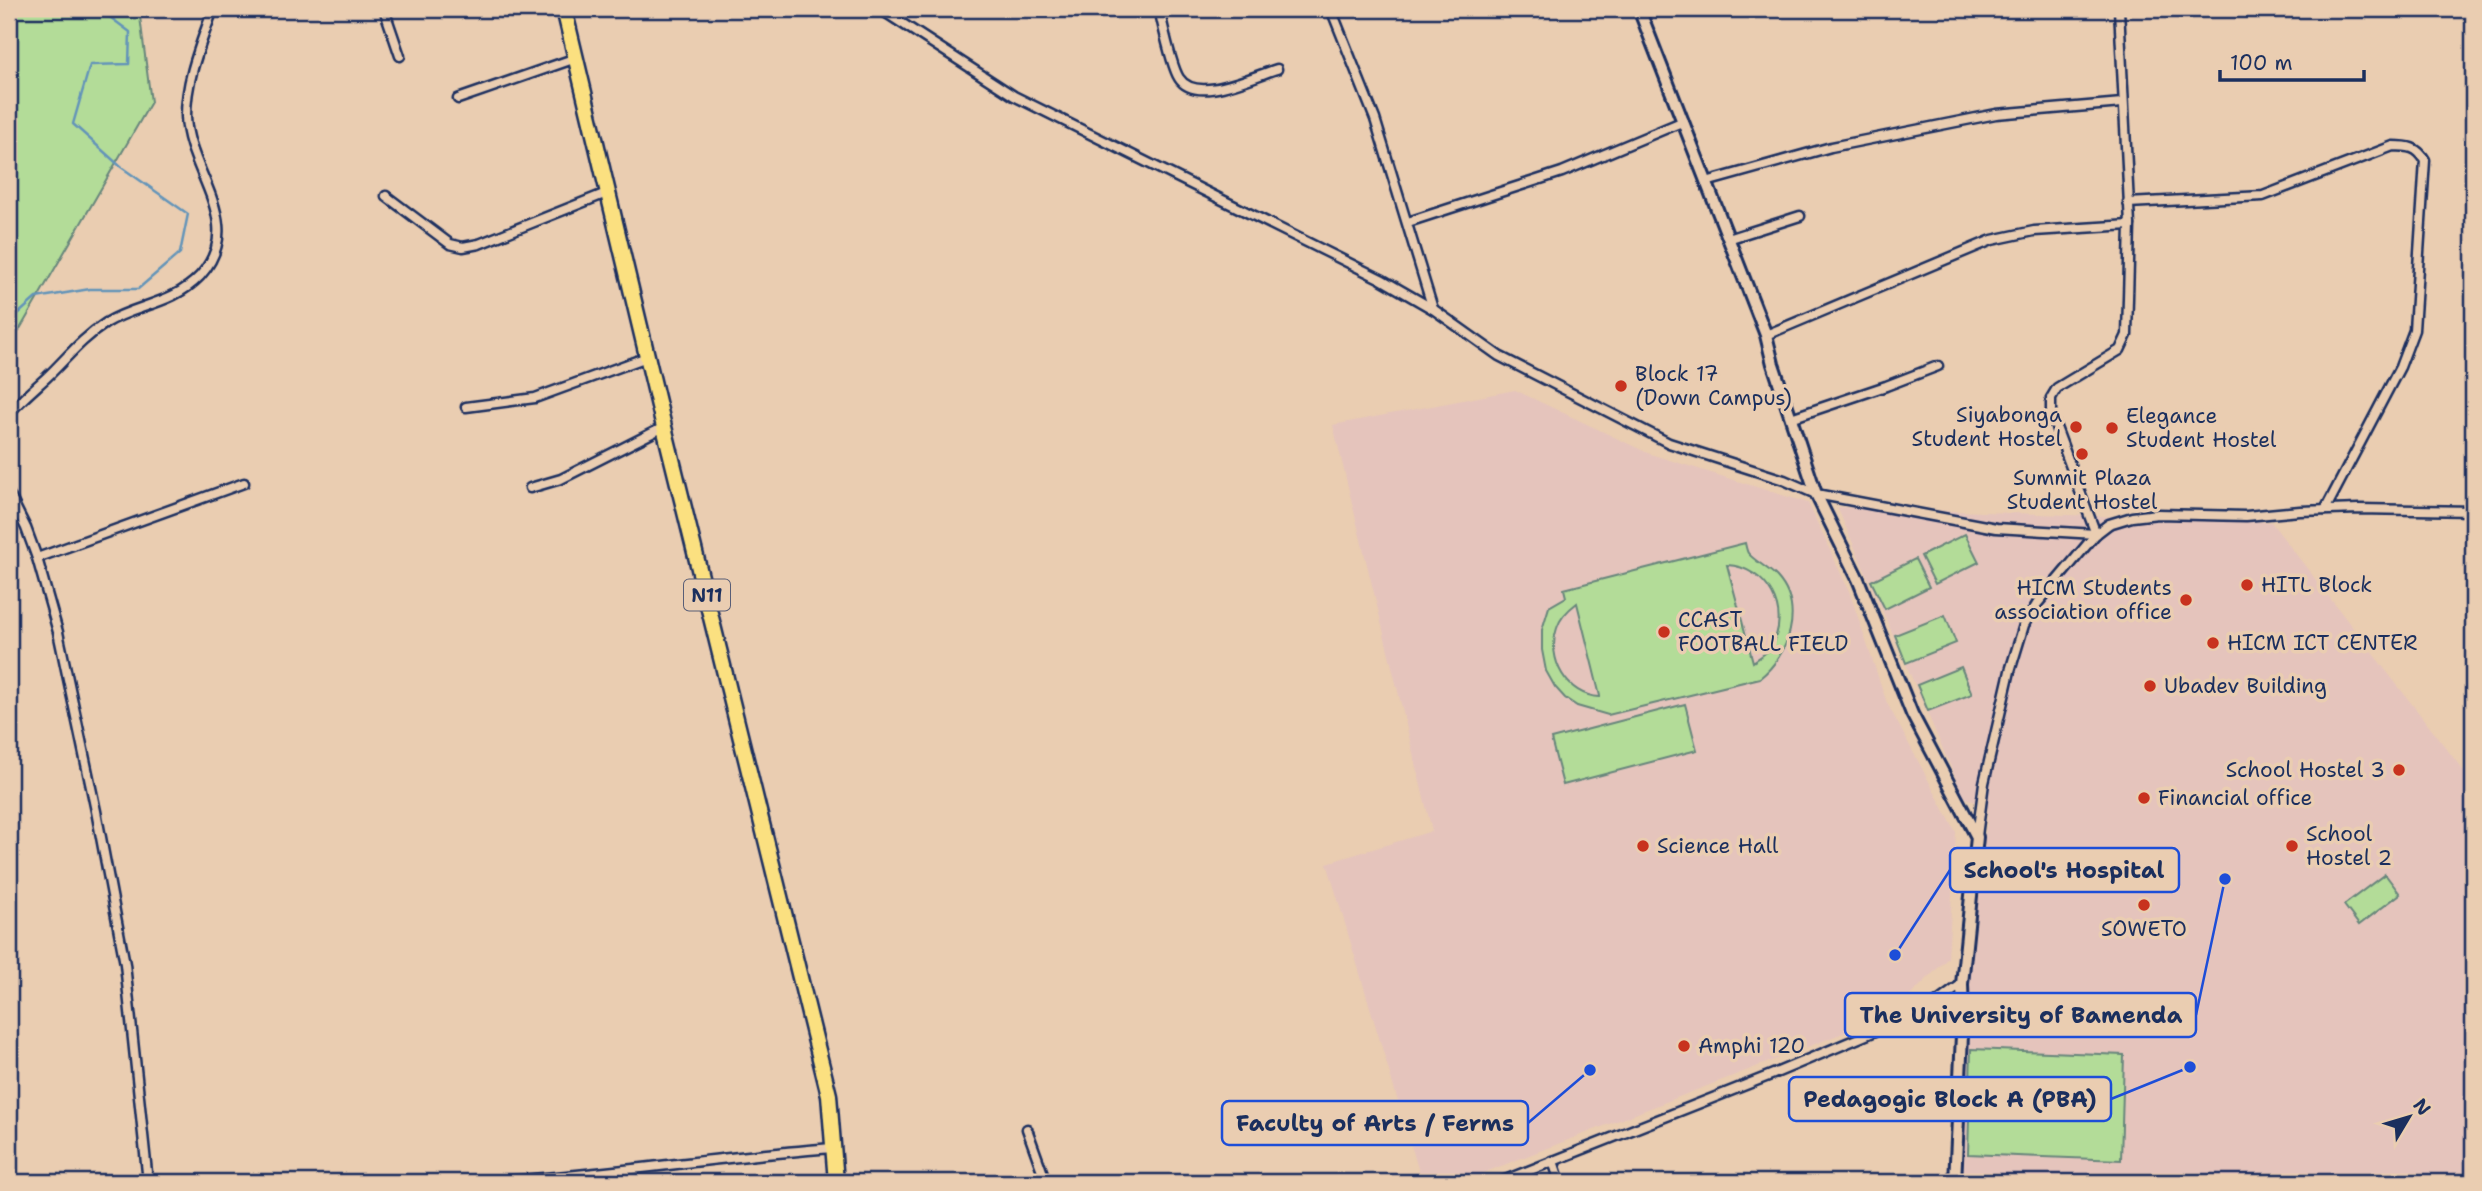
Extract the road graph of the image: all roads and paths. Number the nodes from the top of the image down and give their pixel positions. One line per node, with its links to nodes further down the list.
1 (213, 9): 29 (street)
2 (384, 9): 10 (street)
3 (586, 9): 9 (street)
4 (880, 9): 24 (street)
5 (1159, 9): 12 (street)
6 (1331, 9): 21 (street)
7 (1639, 9): 15 (street)
8 (2119, 9): 14 (street)
9 (565, 11): 11 (highway, N11)
10 (400, 56)
11 (576, 58): 13 (street); 17 (highway, N11)
12 (1277, 69)
13 (458, 99)
14 (2122, 103): 16 (street); 19 (street)
15 (1684, 121): 16 (street); 21 (street)
16 (1706, 182): 23 (street)
17 (609, 192): 18 (street); 26 (highway, N11)
18 (386, 196)
19 (2128, 203): 22 (street); 36 (street)
20 (1800, 216): 23 (street)
21 (1408, 222): 24 (street)
22 (2130, 225): 25 (street); 38 (street)
23 (1728, 239): 25 (street)
24 (1433, 309): 35 (street)
25 (1766, 335): 30 (street)
26 (647, 357): 28 (street); 31 (highway, N11)
27 (1938, 366): 30 (street)
28 (466, 407)
29 (9, 413)
30 (1791, 418): 35 (street)
31 (664, 427): 33 (street); 45 (highway, N11)
32 (244, 483): 39 (street)
33 (530, 488)
34 (9, 494): 39 (street)
35 (1816, 494): 38 (street); 40 (street)
36 (2325, 510): 37 (street); 38 (street)
37 (2473, 510)
38 (2096, 534): 40 (street)
39 (37, 558): 48 (street)
40 (1977, 837): 41 (street)
41 (1962, 984): 42 (street); 43 (street)
42 (1928, 1009): 43 (street); 46 (street)
43 (1963, 1014): 54 (street)
44 (1027, 1129): 51 (street)
45 (834, 1147): 47 (street); 50 (highway, N11)
46 (1553, 1161): 52 (street); 53 (street)
47 (561, 1180): 49 (street)
48 (148, 1182)
49 (489, 1182)
50 (836, 1182)
51 (1046, 1182)
52 (1500, 1182)
53 (1560, 1182)
54 (1955, 1182)

